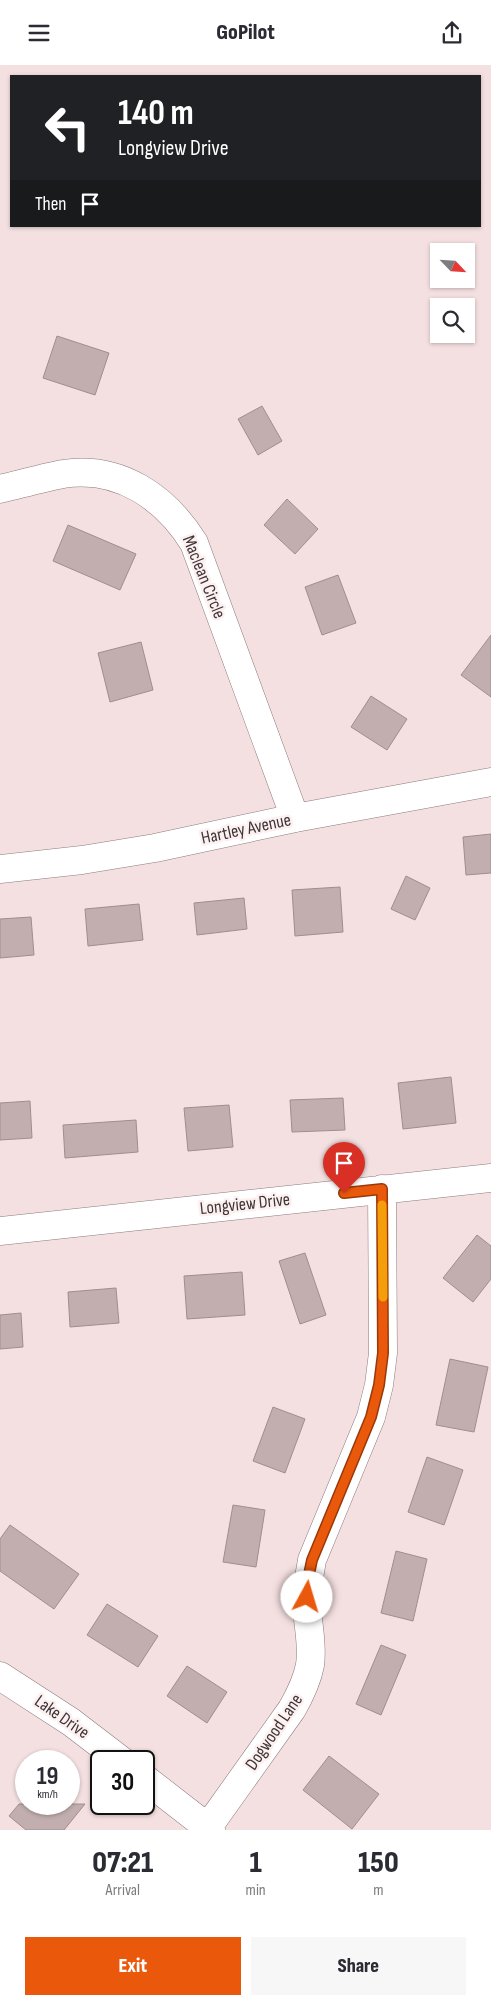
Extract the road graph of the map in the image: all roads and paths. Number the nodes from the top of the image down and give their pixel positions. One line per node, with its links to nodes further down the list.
1 (0, 489): 3 (street, Maclean Circle)
2 (491, 782): 3 (street, Hartley Avenue)
3 (295, 818): 4 (street, Hartley Avenue)
4 (0, 869)
5 (491, 1178): 6 (street, Longview Drive)
6 (382, 1189): 7 (street, Longview Drive); 11 (street, Dogwood Lane)
7 (0, 1231)
8 (0, 1676): 9 (street, Lake Drive)
9 (108, 1750)
10 (155, 1786): 11 (street)
11 (210, 1829)

